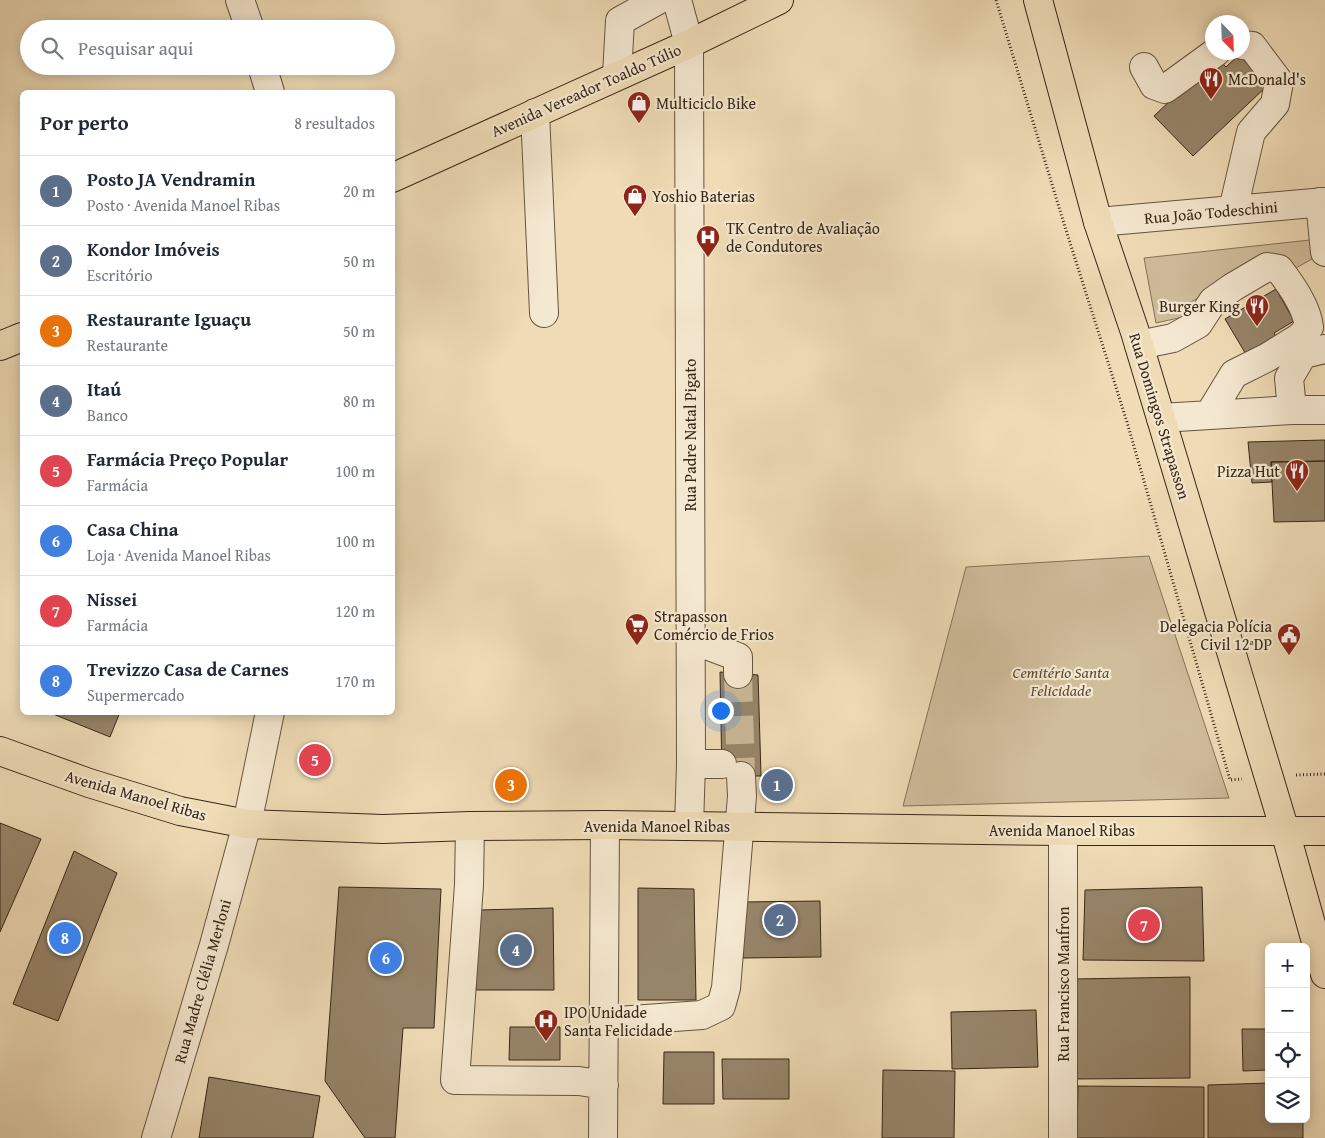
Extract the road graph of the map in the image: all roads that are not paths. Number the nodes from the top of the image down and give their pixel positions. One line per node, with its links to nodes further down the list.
1 (240, 0): 6 (street)
2 (658, 0): 12 (street)
3 (677, 0): 7 (street, Rua Padre Natal Pigato)
4 (1038, 0): 18 (main road, Rua Domingos Strapasson)
5 (767, 3): 7 (main road, Avenida Vereador Toaldo Túlio)
6 (247, 20)
7 (690, 44): 12 (main road, Avenida Vereador Toaldo Túlio); 29 (street, Rua Padre Natal Pigato)
8 (1250, 46): 17 (street)
9 (1205, 60): 10 (street)
10 (1144, 67)
11 (265, 75): 13 (street)
12 (618, 76): 14 (main road, Avenida Vereador Toaldo Túlio)
13 (269, 90)
14 (535, 113): 15 (main road, Avenida Vereador Toaldo Túlio); 20 (street)
15 (395, 177)
16 (1322, 202): 17 (street, Rua João Todeschini); 19 (street)
17 (1233, 210): 18 (street, Rua João Todeschini)
18 (1098, 222): 22 (main road, Rua Domingos Strapasson)
19 (1325, 252)
20 (544, 313)
21 (20, 337): 23 (main road)
22 (1139, 345): 27 (street); 28 (main road, Rua Domingos Strapasson)
23 (0, 346)
24 (1325, 349): 25 (street)
25 (1292, 410): 26 (street); 27 (street)
26 (1325, 410)
27 (1210, 415): 28 (street)
28 (1161, 418): 40 (main road, Rua Domingos Strapasson)
29 (690, 639): 30 (street); 33 (street, Rua Padre Natal Pigato)
30 (738, 674)
31 (269, 715): 34 (street, Rua Madre Clélia Merloni)
32 (0, 751): 34 (main road, Avenida Manoel Ribas)
33 (691, 764): 37 (street, Rua Padre Natal Pigato); 38 (street)
34 (248, 824): 36 (main road, Avenida Manoel Ribas); 45 (street, Rua Madre Clélia Merloni)
35 (605, 825): 36 (main road, Avenida Manoel Ribas); 37 (main road, Avenida Manoel Ribas); 43 (street)
36 (470, 826): 44 (street)
37 (689, 826): 38 (main road, Avenida Manoel Ribas)
38 (739, 826): 39 (main road, Avenida Manoel Ribas); 43 (street)
39 (1063, 831): 40 (main road, Avenida Manoel Ribas); 47 (street, Rua Francisco Manfron)
40 (1284, 831): 41 (main road, Avenida Manoel Ribas); 42 (main road, Rua Domingos Strapasson)
41 (1325, 831)
42 (1325, 974)
43 (604, 1022): 44 (street)
44 (604, 1085): 46 (street)
45 (156, 1138)
46 (604, 1138)
47 (1063, 1138)

